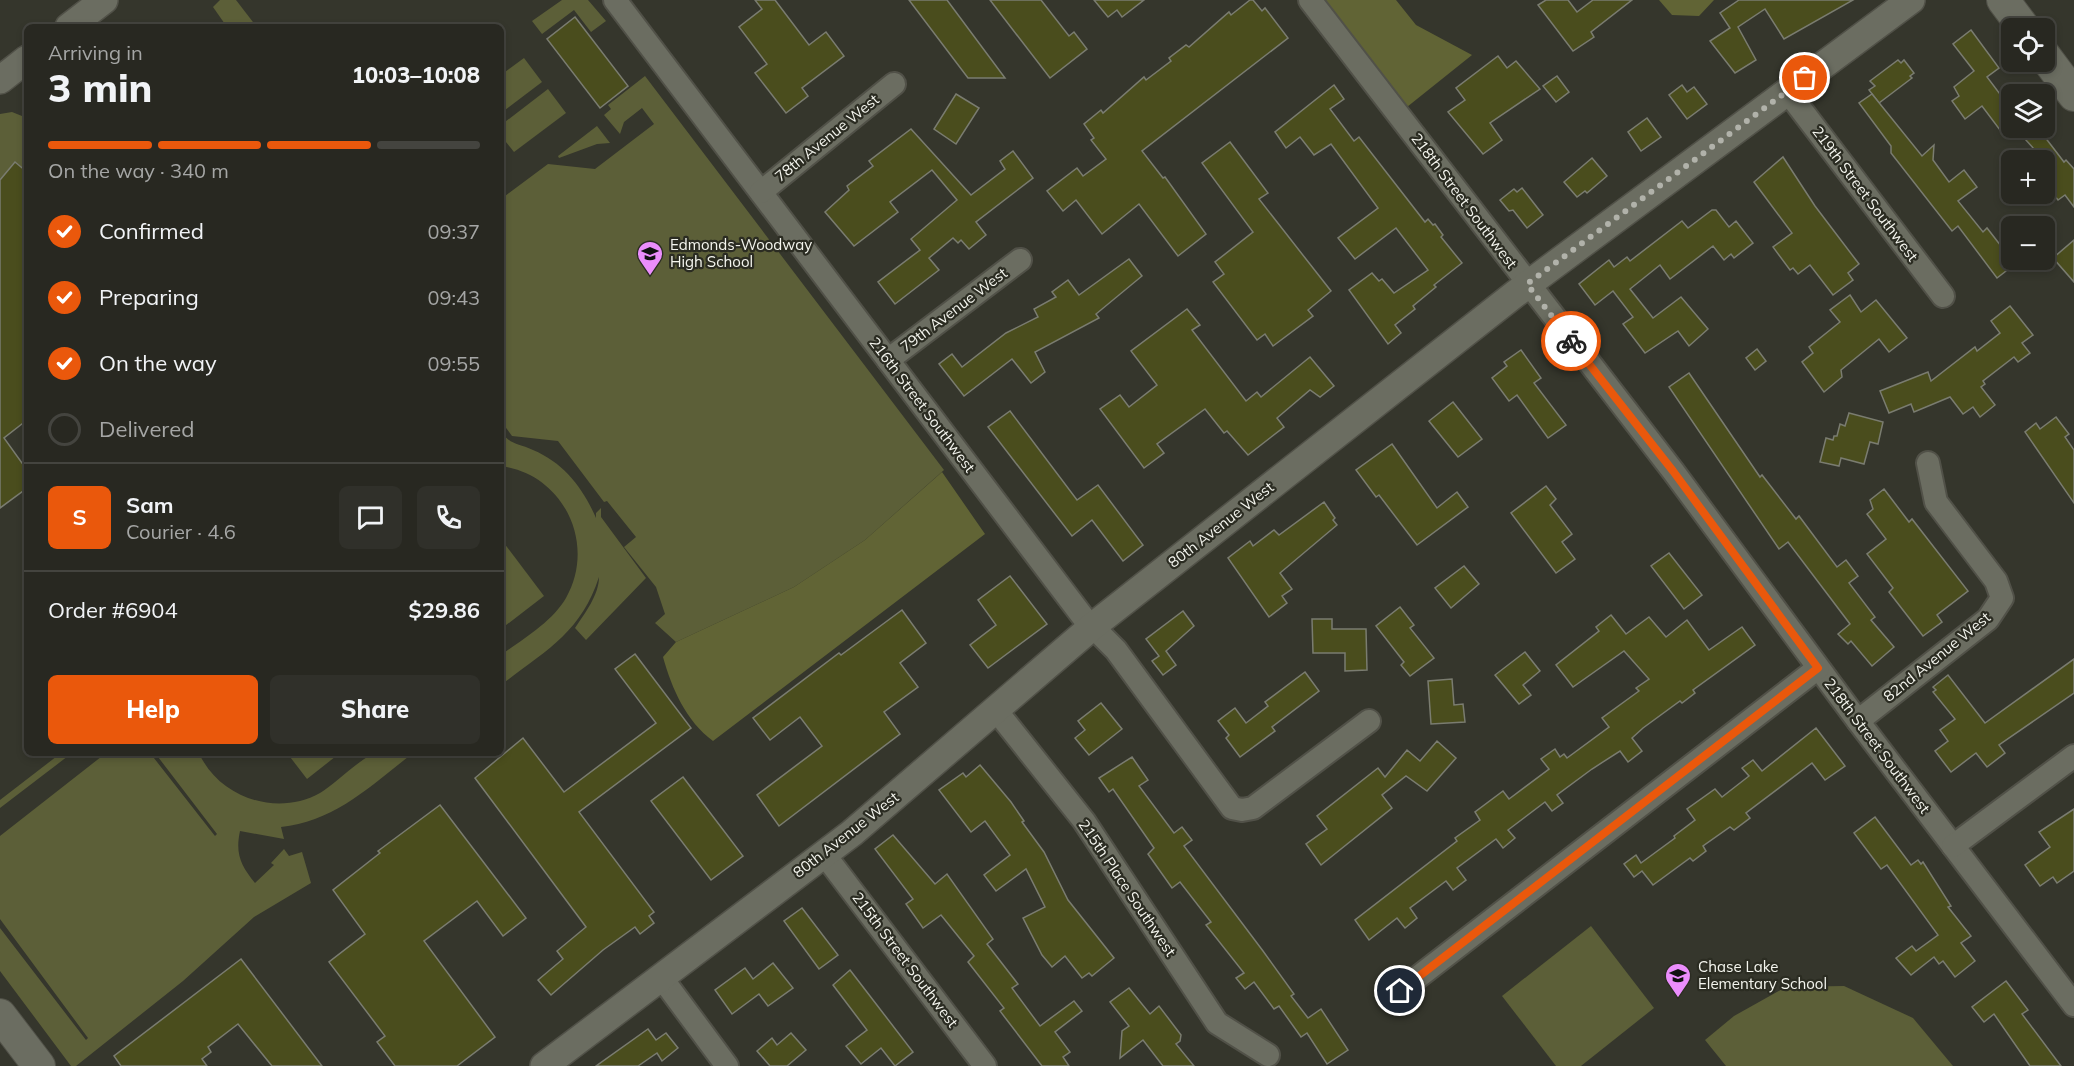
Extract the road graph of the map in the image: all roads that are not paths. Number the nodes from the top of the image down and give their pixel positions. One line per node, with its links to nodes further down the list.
1 (615, 0): 14 (street, 216th Street Southwest)
2 (1310, 0): 16 (street, 218th Street Southwest)
3 (1911, 0): 12 (street, 80th Avenue West)
4 (2003, 0): 6 (main road)
5 (98, 2): 7 (street)
6 (2016, 18)
7 (72, 24)
8 (24, 61): 10 (street)
9 (2055, 70): 13 (main road)
10 (0, 80)
11 (894, 84): 14 (street, 78th Avenue West)
12 (1787, 91): 16 (street, 80th Avenue West); 17 (street, 219th Street Southwest)
13 (2074, 95)
14 (761, 192): 18 (street, 216th Street Southwest)
15 (1020, 260): 18 (street, 79th Avenue West)
16 (1527, 284): 20 (street, 80th Avenue West); 21 (street, 218th Street Southwest)
17 (1943, 296)
18 (888, 360): 20 (street, 216th Street Southwest)
19 (1928, 463): 23 (street, 82nd Avenue West)
20 (1093, 626): 22 (street, 80th Avenue West); 24 (street, 216th Street Southwest)
21 (1818, 668): 23 (street, 218th Street Southwest); 29 (street)
22 (995, 709): 27 (street, 80th Avenue West); 32 (street, 215th Place Southwest)
23 (1857, 721): 26 (street, 218th Street Southwest)
24 (1369, 722)
25 (2074, 756): 26 (street)
26 (1953, 846): 30 (street, 218th Street Southwest)
27 (824, 854): 28 (street, 80th Avenue West); 36 (street, 215th Street Southwest)
28 (661, 977): 34 (street, 80th Avenue West); 35 (street)
29 (1400, 991)
30 (2074, 1005)
31 (0, 1015): 33 (main road)
32 (1268, 1055)
33 (39, 1066)
34 (544, 1066)
35 (727, 1066)
36 (986, 1066)

